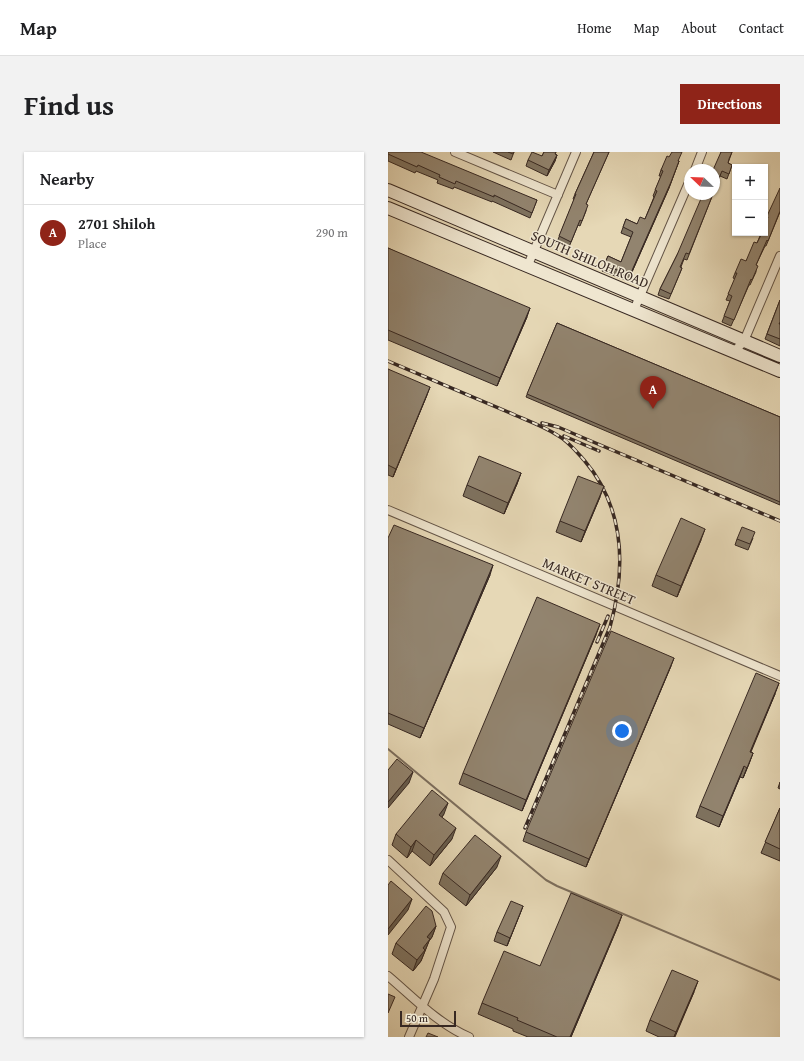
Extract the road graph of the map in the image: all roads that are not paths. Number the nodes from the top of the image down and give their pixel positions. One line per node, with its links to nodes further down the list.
1 (454, 152): 7 (street)
2 (576, 152): 7 (street)
3 (702, 152): 4 (street)
4 (697, 164)
5 (388, 190): 9 (main road, SOUTH SHILOH ROAD)
6 (684, 194): 12 (street)
7 (558, 195): 9 (street)
8 (388, 208): 11 (main road)
9 (533, 251): 11 (street); 12 (main road, SOUTH SHILOH ROAD)
10 (780, 256): 14 (street)
11 (528, 265): 13 (main road)
12 (640, 297): 13 (street); 14 (main road, SOUTH SHILOH ROAD)
13 (634, 310): 15 (main road)
14 (744, 341): 15 (street); 16 (main road, SOUTH SHILOH ROAD)
15 (734, 352): 17 (main road)
16 (780, 356)
17 (780, 371)
18 (388, 510): 19 (street, MARKET STREET)
19 (780, 676)
20 (388, 860): 22 (street)
21 (388, 976): 22 (street)
22 (422, 1005): 23 (street); 24 (street)
23 (409, 1037)
24 (469, 1037)

